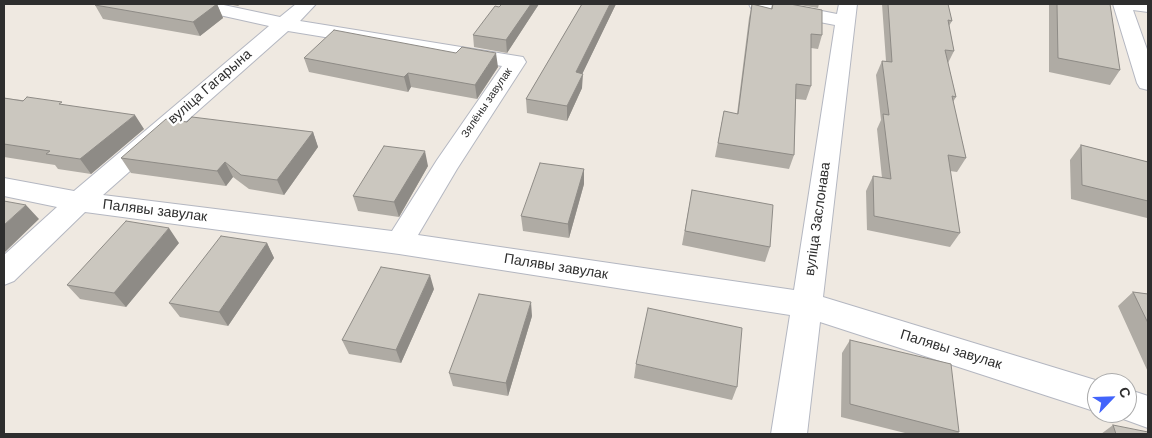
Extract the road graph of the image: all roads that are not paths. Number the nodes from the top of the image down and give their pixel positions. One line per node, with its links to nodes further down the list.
1 (194, 4): 8 (street, Зялёны завулак)
2 (307, 4): 8 (street, вуліца Гагарына)
3 (758, 4): 7 (street)
4 (1122, 4): 9 (street)
5 (1134, 4): 6 (street)
6 (1148, 6)
7 (846, 13): 14 (street, вуліца Заслонава)
8 (284, 24): 11 (street, вуліца Гагарына); 12 (street, Зялёны завулак)
9 (1148, 83)
10 (4, 187): 11 (street, Палявы завулак)
11 (78, 202): 12 (street, Палявы завулак); 13 (street, вуліца Гагарына)
12 (399, 243): 14 (street, Палявы завулак)
13 (4, 272)
14 (806, 305): 15 (street, Палявы завулак); 16 (street, вуліца Заслонава)
15 (1087, 393)
16 (788, 434)

